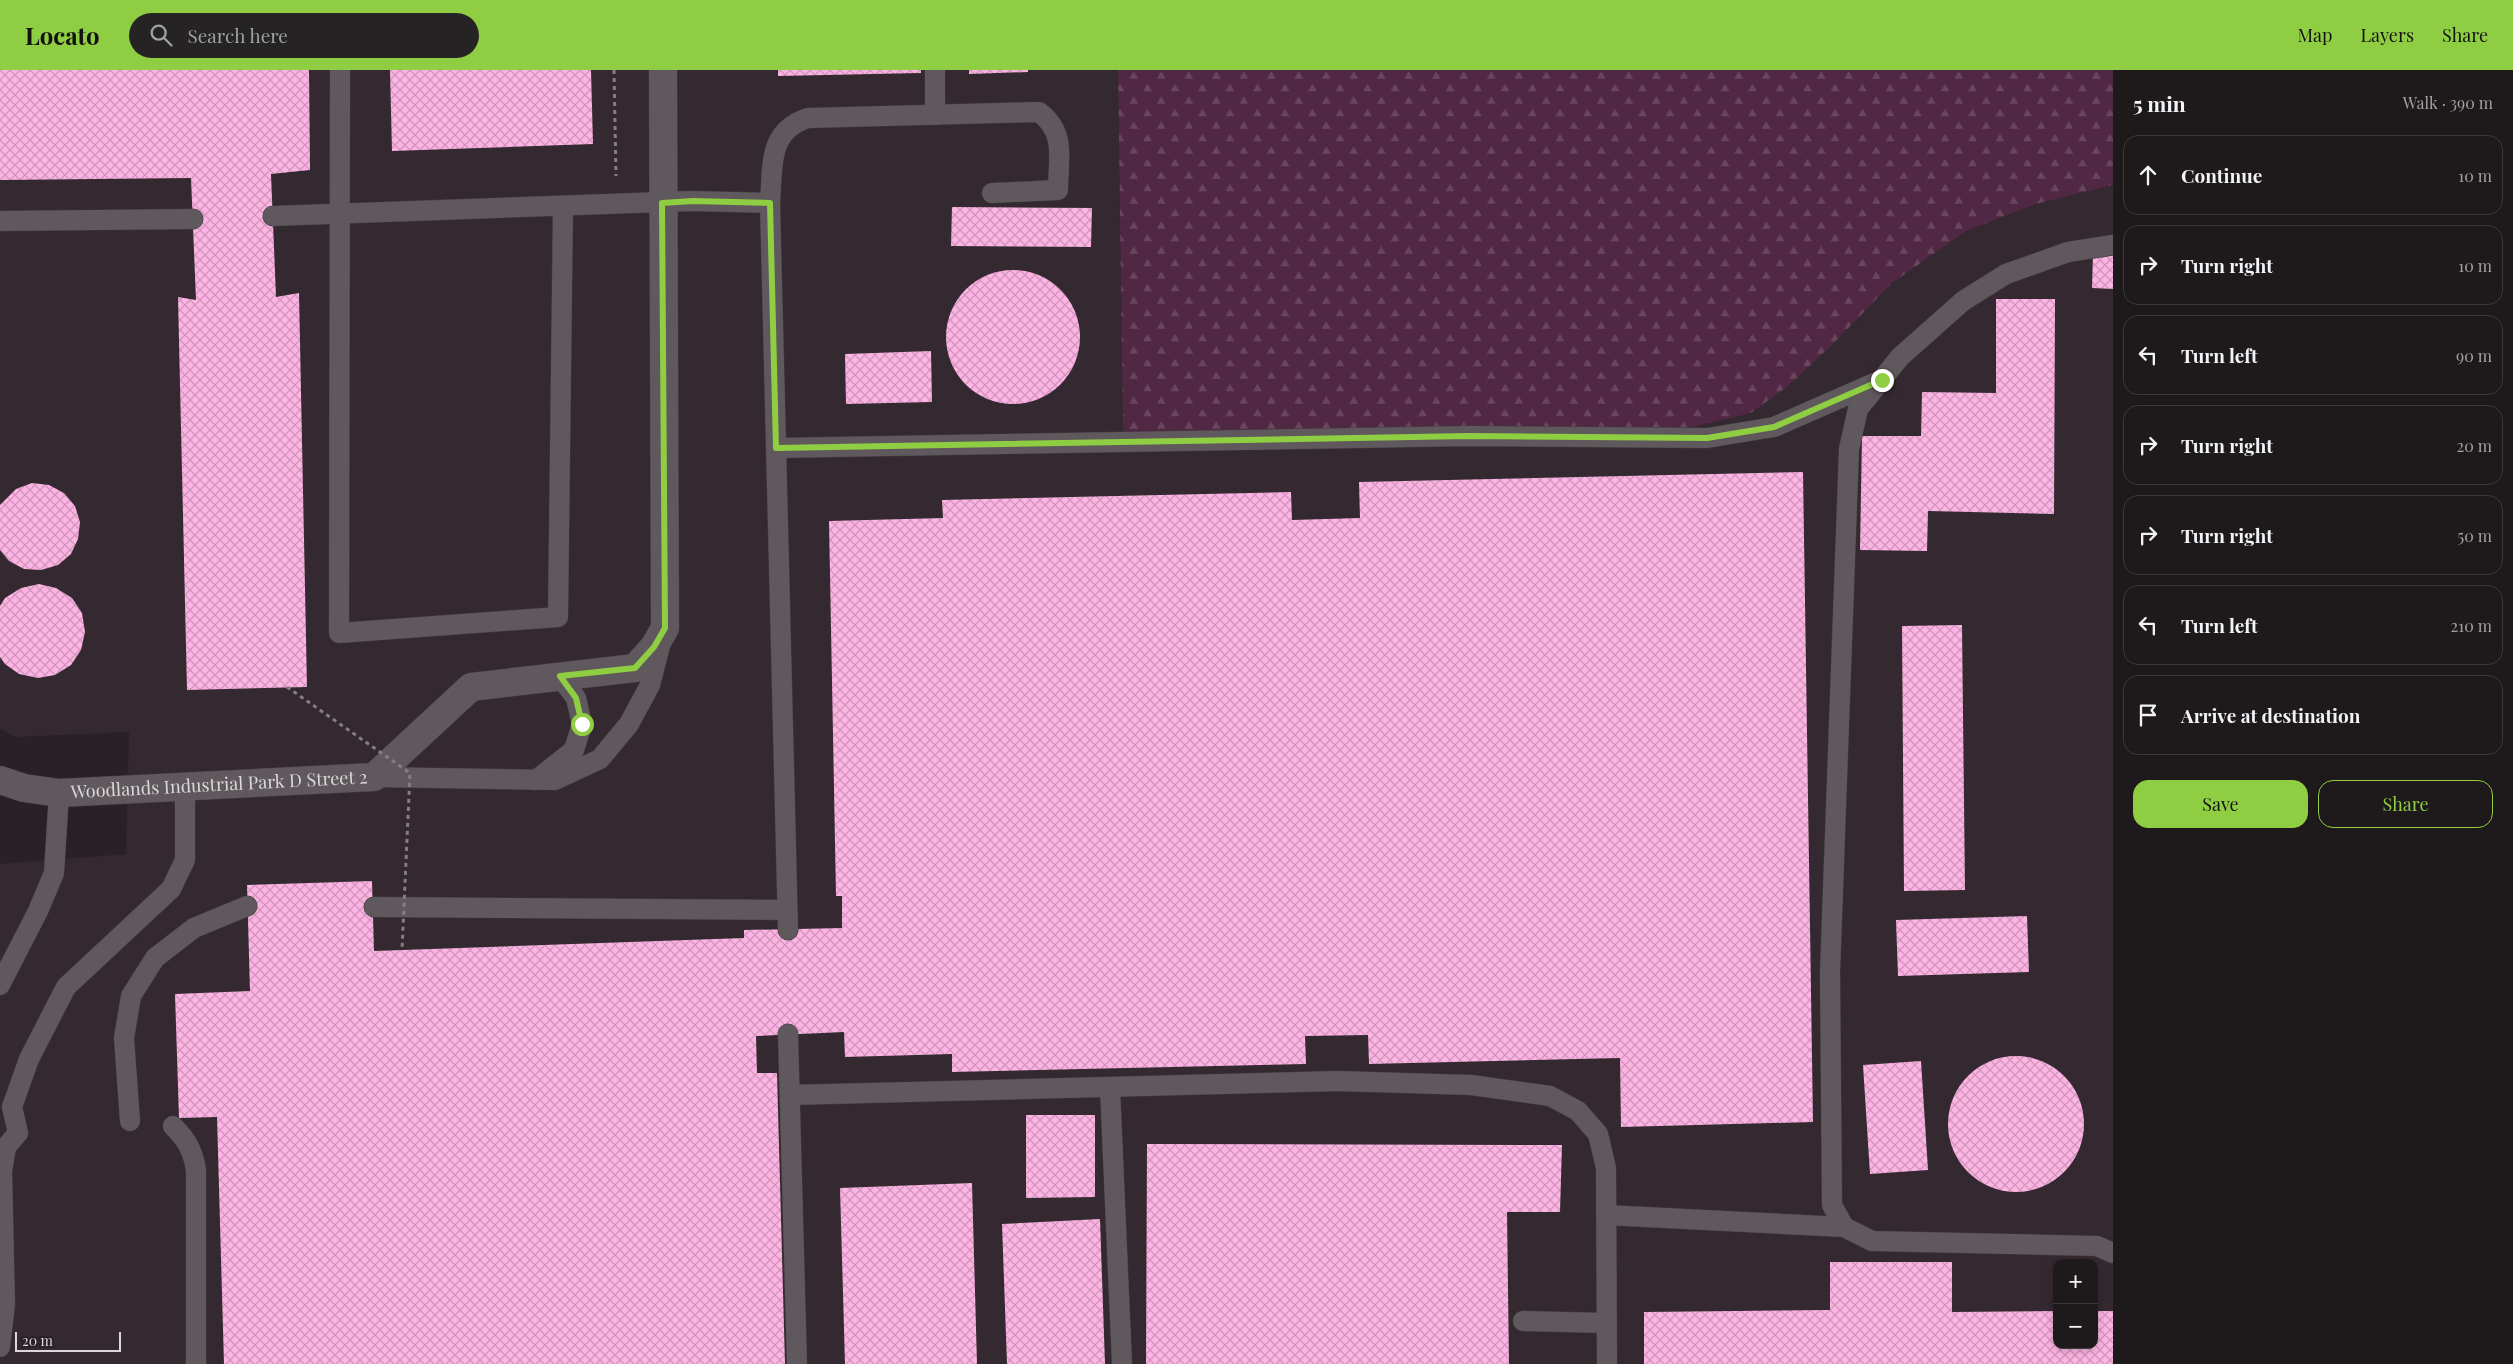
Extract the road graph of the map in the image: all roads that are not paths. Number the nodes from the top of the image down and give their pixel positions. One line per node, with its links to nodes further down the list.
1 (340, 70): 9 (lane)
2 (663, 70): 6 (street)
3 (934, 70): 4 (lane)
4 (935, 115): 5 (lane); 7 (lane)
5 (992, 192)
6 (662, 203): 7 (lane); 8 (lane); 16 (street)
7 (770, 203): 15 (lane)
8 (563, 206): 9 (lane); 9 (lane)
9 (339, 214): 10 (lane)
10 (273, 216)
11 (193, 219): 12 (lane)
12 (0, 221)
13 (2113, 245): 14 (lane)
14 (1882, 380): 15 (lane); 32 (lane)
15 (776, 448): 24 (lane)
16 (665, 628): 17 (street, Woodlands Industrial Park D Street 2); 20 (lane)
17 (560, 676): 18 (street, Woodlands Industrial Park D Street 2); 20 (lane)
18 (374, 777): 20 (lane); 21 (street, Woodlands Industrial Park D Street 2)
19 (0, 780): 22 (street, Woodlands Industrial Park D Street 2)
20 (536, 780)
21 (185, 787): 22 (street, Woodlands Industrial Park D Street 2); 36 (lane)
22 (59, 793): 25 (lane)
23 (247, 906): 29 (lane)
24 (374, 907)
25 (0, 985)
26 (788, 1034): 28 (lane)
27 (1110, 1088): 28 (lane); 31 (lane); 39 (lane)
28 (790, 1095): 38 (lane)
29 (130, 1121)
30 (173, 1126): 37 (lane)
31 (1606, 1215): 32 (lane); 35 (lane)
32 (1844, 1227): 33 (lane)
33 (2113, 1253)
34 (1522, 1321): 35 (lane)
35 (1606, 1323): 40 (lane)
36 (0, 1347)
37 (196, 1364)
38 (797, 1364)
39 (1122, 1364)
40 (1607, 1364)

